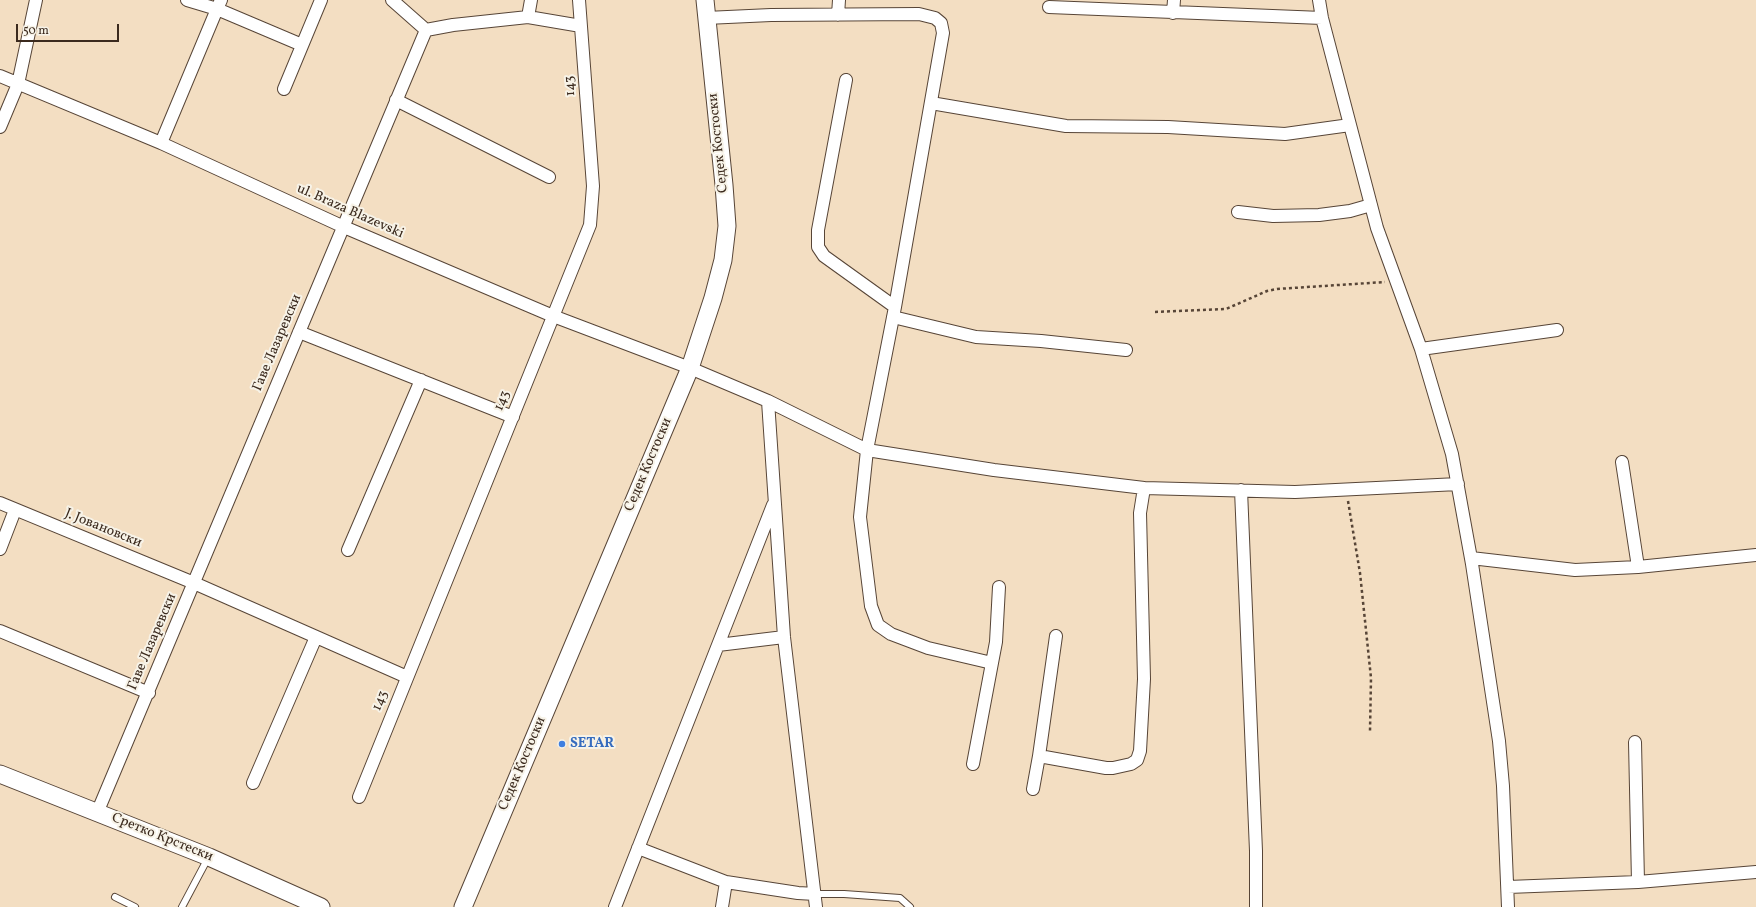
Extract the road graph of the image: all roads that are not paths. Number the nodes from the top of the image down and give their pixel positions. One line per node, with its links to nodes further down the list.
1 (36, 0): 23 (street)
2 (187, 0): 11 (street)
3 (321, 0): 20 (street)
4 (392, 0): 19 (street)
5 (531, 0): 15 (street)
6 (579, 0): 18 (street, 143)
7 (704, 0): 16 (main road, Седек Костоски)
8 (839, 0): 14 (street)
9 (1174, 0): 13 (street)
10 (1319, 0): 17 (street)
11 (219, 5): 20 (street); 29 (street)
12 (1049, 6): 13 (street)
13 (1173, 13): 17 (street)
14 (838, 16): 16 (street); 26 (street)
15 (528, 17): 18 (street); 19 (street)
16 (706, 18): 40 (main road, Седек Костоски)
17 (1322, 18): 27 (street)
18 (581, 26): 35 (street, 143)
19 (426, 30): 25 (street, Гаве Лазаревски)
20 (302, 45): 24 (street)
21 (0, 76): 23 (street, ul. Braza Blazevski)
22 (846, 80): 34 (street)
23 (18, 84): 28 (street); 29 (street, ul. Braza Blazevski)
24 (284, 89)
25 (396, 100): 30 (street); 33 (street, Гаве Лазаревски)
26 (931, 103): 27 (street); 34 (street)
27 (1350, 125): 31 (street)
28 (0, 127)
29 (161, 142): 33 (street, ul. Braza Blazevski)
30 (549, 177)
31 (1371, 205): 32 (street); 38 (street)
32 (1238, 212)
33 (344, 226): 35 (street, ul. Braza Blazevski); 37 (street, Гаве Лазаревски)
34 (894, 312): 39 (street); 44 (street)
35 (553, 316): 40 (street, ul. Braza Blazevski); 43 (street, 143)
36 (1557, 330): 38 (street)
37 (299, 332): 41 (street); 59 (street, Гаве Лазаревски)
38 (1421, 349): 46 (street)
39 (1126, 350)
40 (690, 368): 42 (street, ul. Braza Blazevski); 88 (main road, Седек Костоски)
41 (421, 380): 43 (street); 54 (street)
42 (768, 401): 44 (street, ul. Braza Blazevski); 49 (street)
43 (513, 417): 67 (street, 143)
44 (867, 450): 47 (street, ul. Braza Blazevski); 66 (street)
45 (1622, 462): 58 (street)
46 (1458, 484): 48 (street, ul. Braza Blazevski); 57 (street)
47 (1144, 488): 48 (street, ul. Braza Blazevski); 70 (street)
48 (1240, 490): 93 (street)
49 (774, 500): 52 (street); 55 (street)
50 (0, 503): 51 (street, Ј. Јовановски)
51 (16, 510): 53 (street); 59 (street, Ј. Јовановски)
52 (758, 545): 55 (street); 65 (street)
53 (0, 549)
54 (348, 550)
55 (778, 552): 64 (street)
56 (1756, 554): 58 (street)
57 (1471, 558): 58 (street); 82 (street)
58 (1638, 567)
59 (194, 583): 63 (street, Ј. Јовановски); 68 (street, Гаве Лазаревски)
60 (999, 587): 66 (street)
61 (0, 631): 68 (street)
62 (1056, 636): 70 (street)
63 (316, 637): 67 (street, Ј. Јовановски); 73 (street)
64 (784, 637): 65 (street); 83 (street)
65 (718, 645): 77 (street)
66 (992, 663): 71 (street)
67 (407, 677): 75 (street, 143)
68 (148, 693): 76 (street, Гаве Лазаревски)
69 (1635, 742): 81 (street)
70 (1039, 756): 74 (street)
71 (973, 764)
72 (0, 774): 76 (main road, Сретко Крстески)
73 (253, 783)
74 (1033, 789)
75 (359, 797)
76 (97, 813): 78 (main road, Сретко Крстески)
77 (638, 848): 80 (street); 89 (street)
78 (209, 857): 86 (lane); 87 (main road, Сретко Крстески)
79 (1756, 872): 81 (street)
80 (726, 882): 83 (street); 90 (street)
81 (1638, 882): 82 (street)
82 (1508, 887): 94 (street)
83 (814, 894): 91 (street); 92 (lane)
84 (115, 897): 85 (lane)
85 (135, 907)
86 (182, 907)
87 (321, 907)
88 (463, 907)
89 (615, 907)
90 (722, 907)
91 (816, 907)
92 (910, 907)
93 (1255, 907)
94 (1508, 907)

